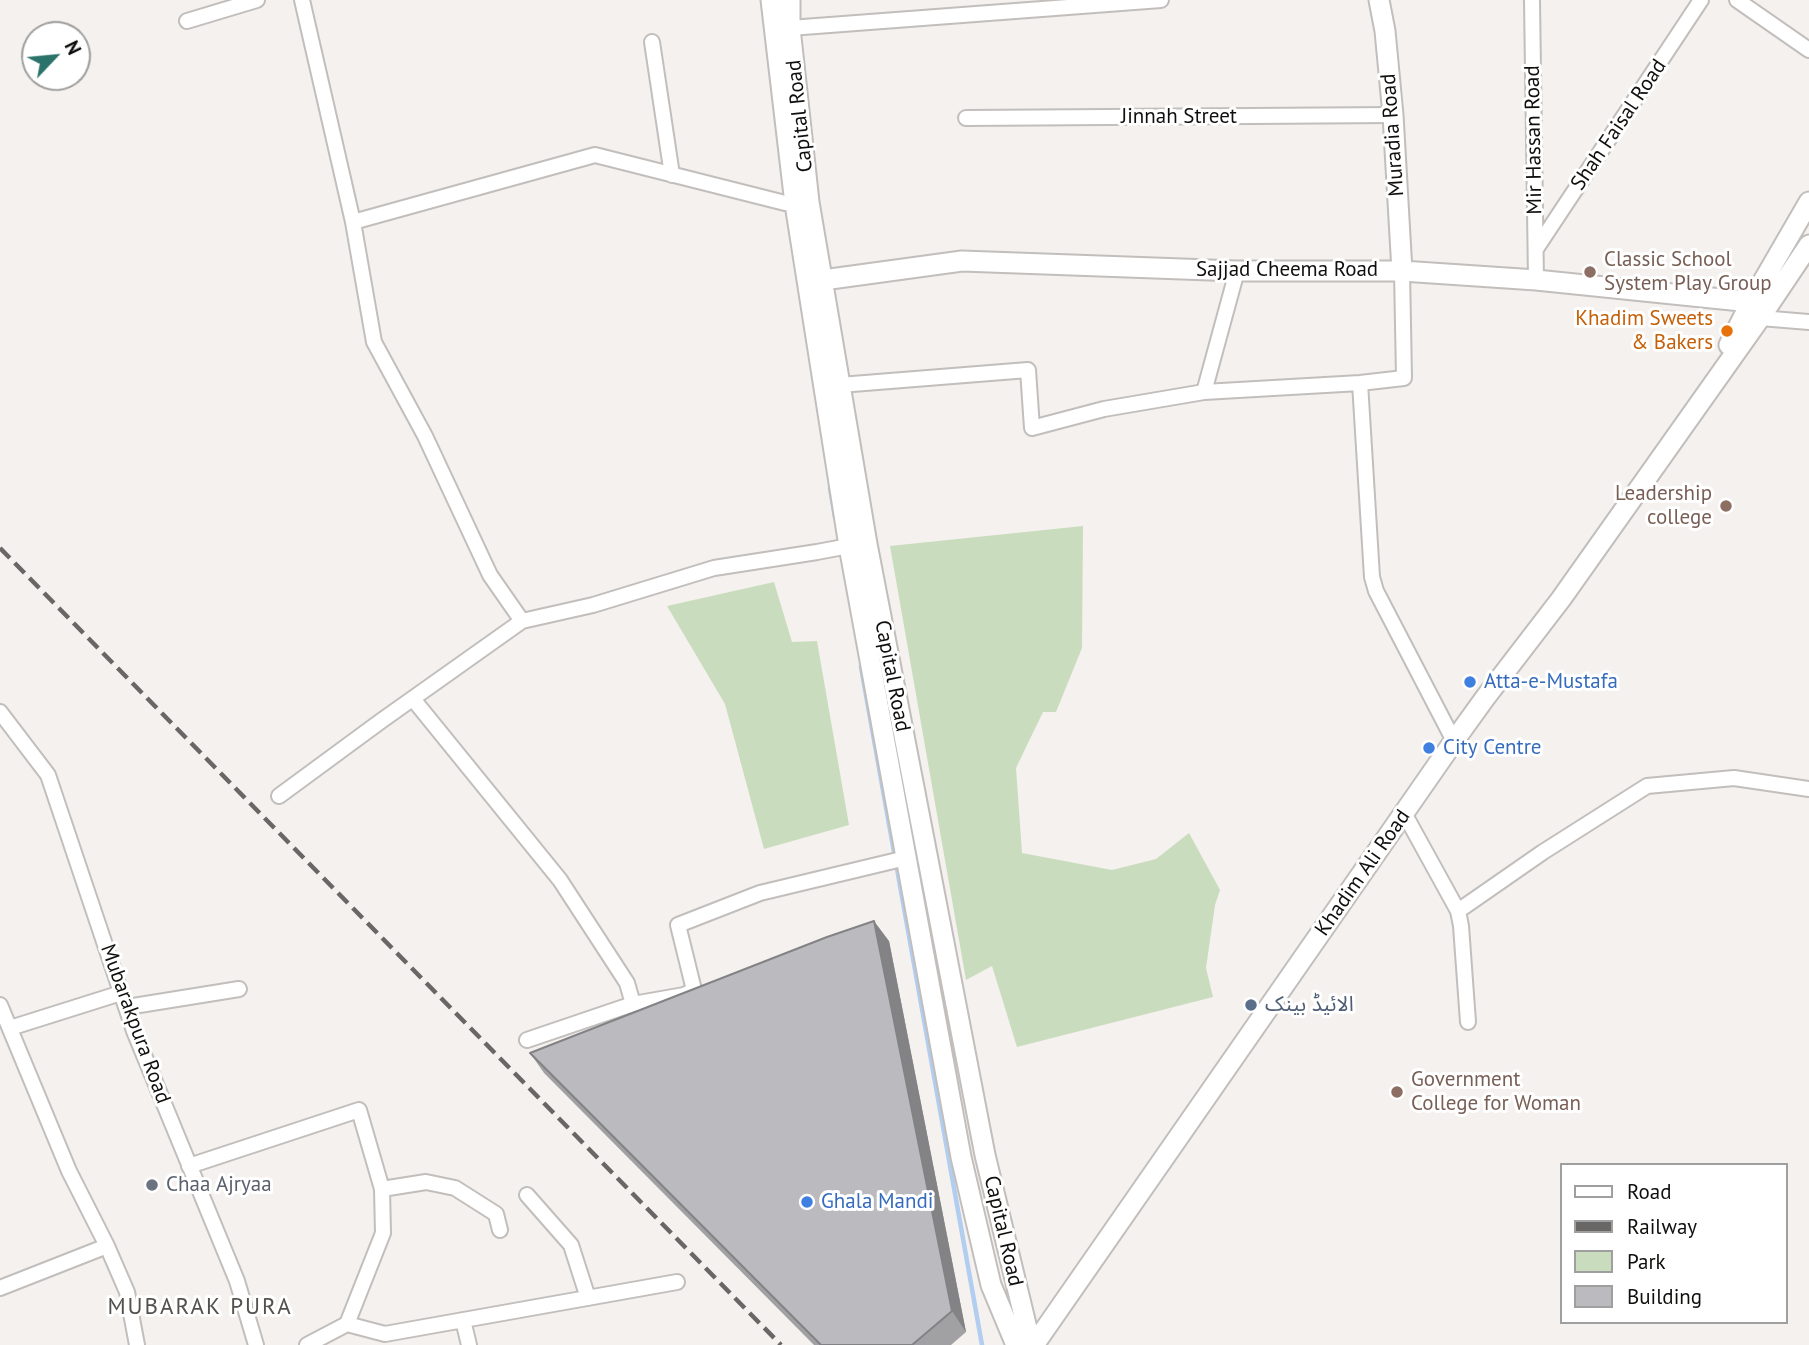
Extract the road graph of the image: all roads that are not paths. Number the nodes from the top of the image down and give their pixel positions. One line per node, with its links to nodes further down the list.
1 (257, 0): 10 (street)
2 (302, 0): 20 (street)
3 (771, 0): 19 (street)
4 (790, 0): 12 (street, Capital Road)
5 (1161, 0): 12 (street)
6 (1379, 0): 15 (street, Muradia Road)
7 (1532, 0): 22 (street, Mir Hassan Road)
8 (1701, 0): 22 (street, Shah Faisal Road)
9 (1737, 0): 14 (street)
10 (209, 7): 11 (street)
11 (187, 21)
12 (790, 28): 19 (street, Capital Road)
13 (652, 42): 17 (street)
14 (1809, 50)
15 (1393, 115): 16 (street, Jinnah Street); 24 (street, Muradia Road)
16 (966, 118)
17 (672, 175): 19 (street); 20 (street)
18 (1809, 202): 27 (street, Khadim Ali Road)
19 (796, 203): 25 (street, Capital Road); 32 (street)
20 (353, 222): 33 (street)
21 (1809, 245): 27 (street, Khadim Ali Road)
22 (1536, 249): 26 (street, Mir Hassan Road)
23 (1237, 271): 24 (street, Sajjad Cheema Road); 25 (street, Sajjad Cheema Road); 31 (street)
24 (1402, 271): 26 (street, Sajjad Cheema Road); 29 (street)
25 (823, 280): 30 (street, Capital Road)
26 (1536, 280): 27 (street, Sajjad Cheema Road)
27 (1755, 310): 28 (street); 36 (street, Khadim Ali Road)
28 (1809, 323)
29 (1360, 383): 31 (street); 36 (street)
30 (840, 385): 31 (street); 32 (street, Capital Road)
31 (1204, 392)
32 (858, 545): 33 (street); 40 (street); 49 (street, Capital Road)
33 (522, 621): 34 (street)
34 (413, 699): 38 (street); 44 (street)
35 (0, 712): 43 (street, Mubarakpura Road)
36 (1454, 741): 39 (street, Khadim Ali Road)
37 (1809, 789): 41 (street)
38 (279, 796)
39 (1404, 813): 41 (street); 66 (street, Khadim Ali Road)
40 (906, 858): 44 (street); 50 (street)
41 (1458, 911): 46 (street)
42 (239, 989): 43 (street)
43 (124, 1000): 47 (street); 51 (street, Mubarakpura Road)
44 (633, 1004): 48 (street)
45 (0, 1005): 47 (street)
46 (1468, 1023)
47 (10, 1028): 55 (street)
48 (527, 1040)
49 (985, 1155): 50 (street); 66 (street, Capital Road)
50 (961, 1157): 65 (street)
51 (189, 1166): 52 (street); 62 (street, Mubarakpura Road)
52 (382, 1189): 54 (street); 60 (street)
53 (527, 1195): 58 (street)
54 (500, 1230)
55 (107, 1246): 57 (street); 61 (street)
56 (677, 1282): 58 (street)
57 (0, 1288)
58 (588, 1298): 59 (street)
59 (463, 1320): 60 (street); 64 (street)
60 (347, 1324): 63 (street)
61 (137, 1345)
62 (256, 1345)
63 (307, 1345)
64 (469, 1345)
65 (1016, 1345)
66 (1032, 1345)

